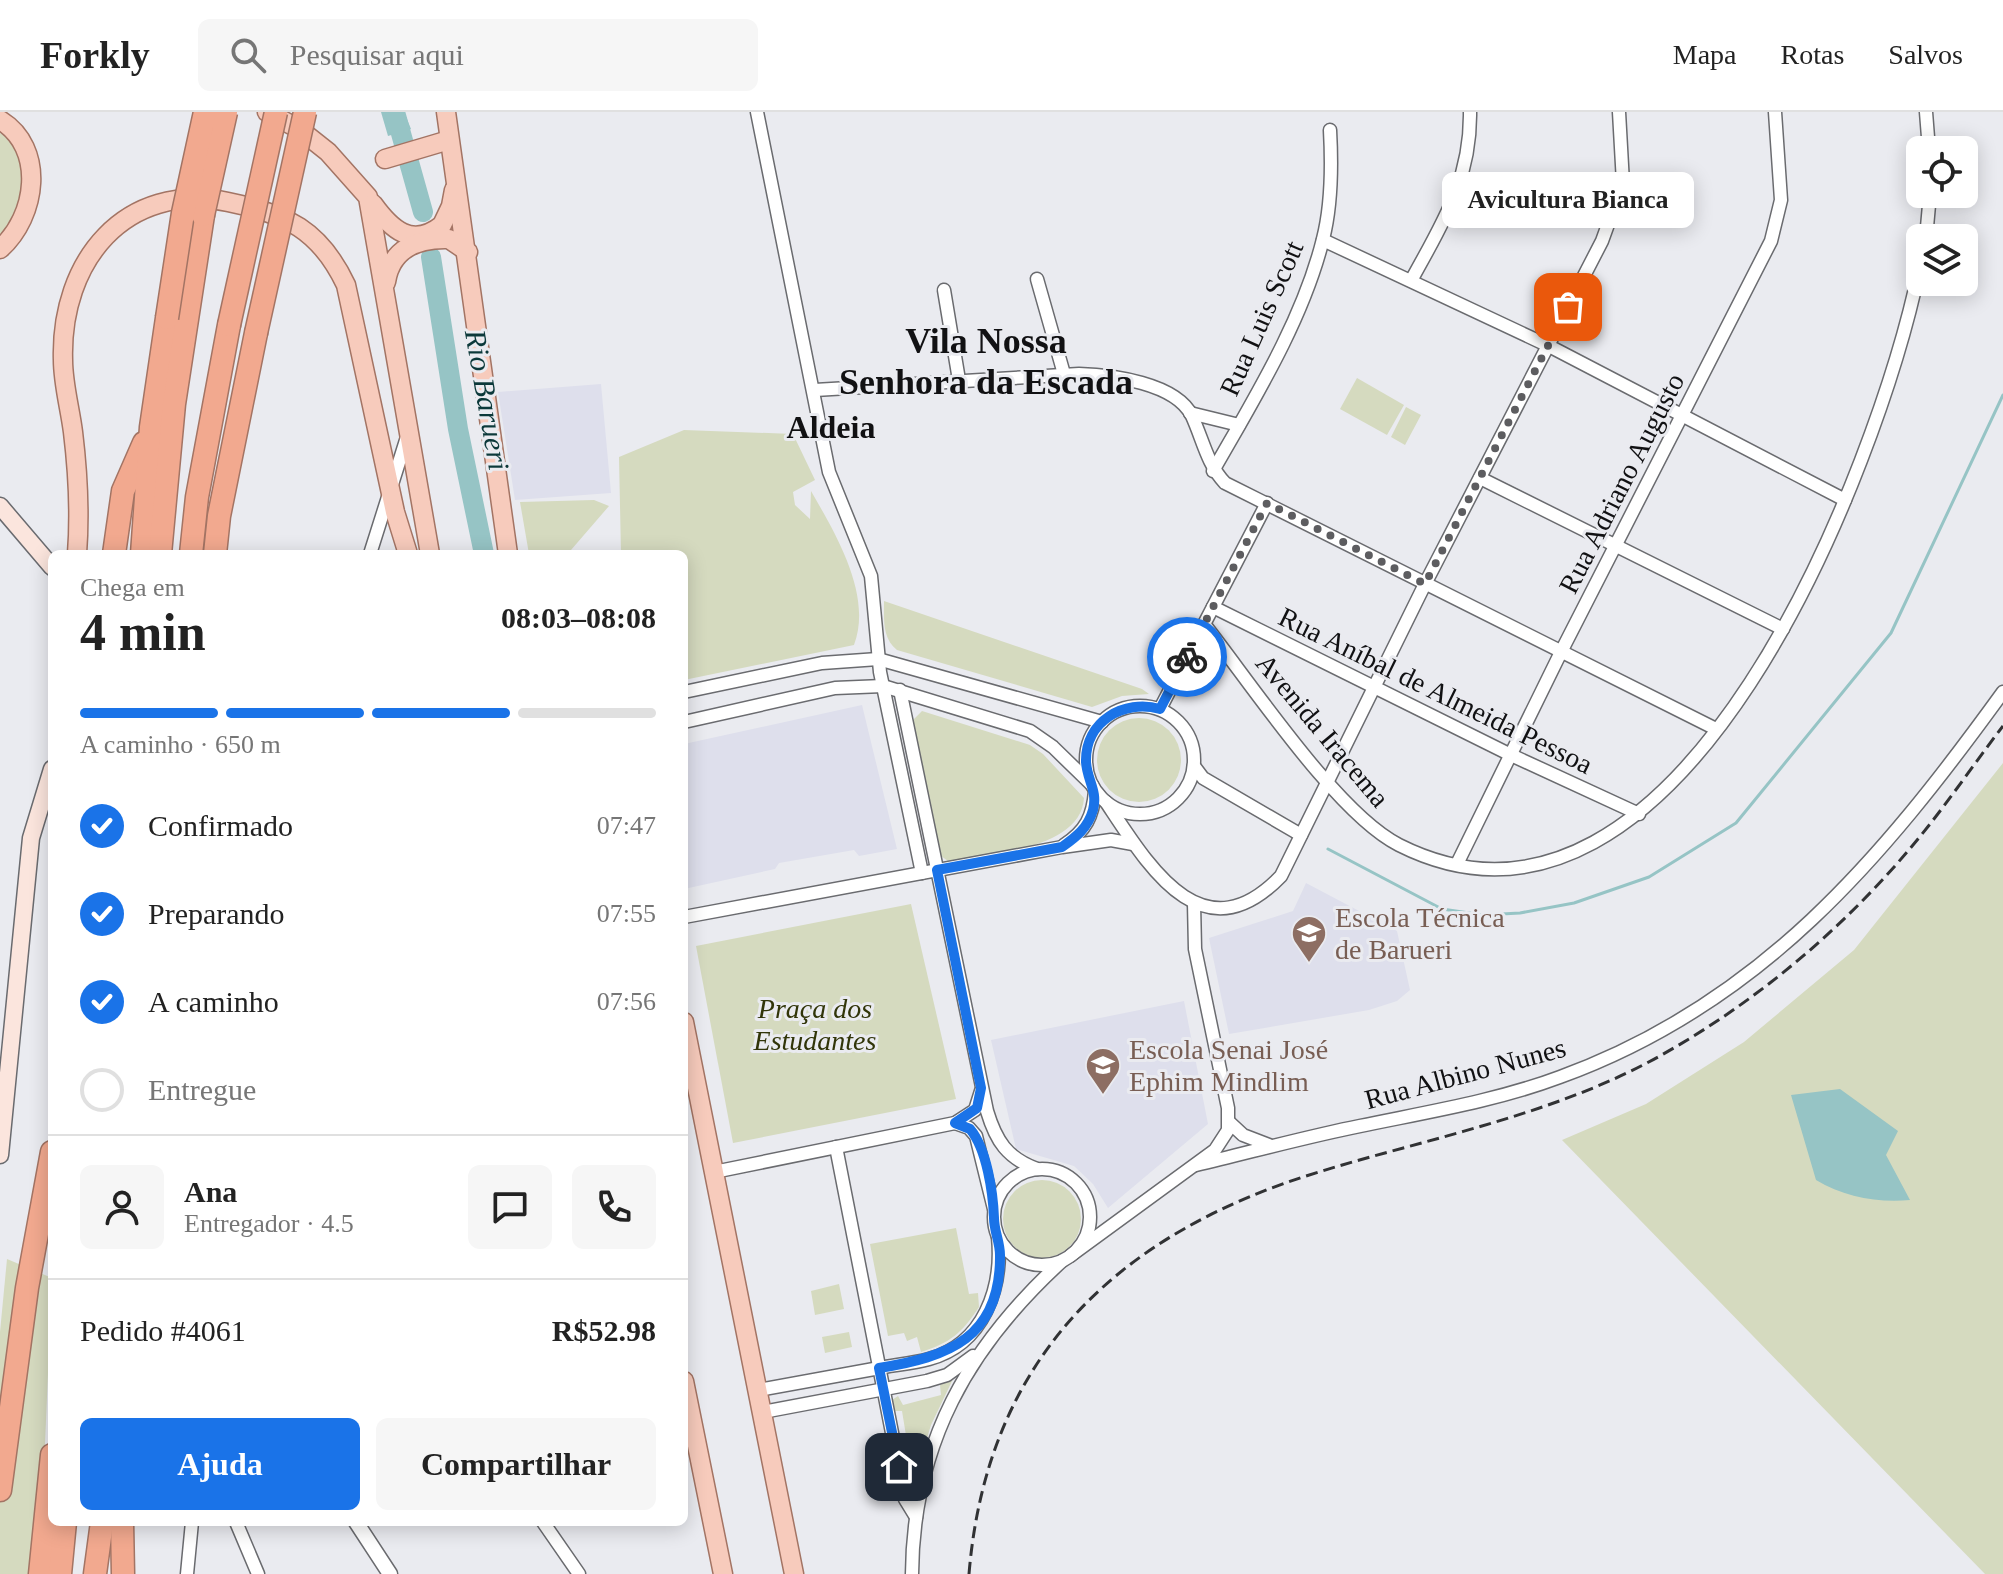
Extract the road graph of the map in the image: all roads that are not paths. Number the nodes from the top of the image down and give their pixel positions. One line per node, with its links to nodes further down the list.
1 (205, 112): 27 (highway, bridge)
2 (226, 112): 27 (highway, bridge)
3 (267, 112): 18 (main road)
4 (276, 112): 48 (highway, bridge)
5 (305, 112): 49 (highway, bridge)
6 (446, 112): 15 (main road)
7 (757, 112): 31 (street)
8 (1470, 112): 23 (street)
9 (1619, 112): 28 (street)
10 (1775, 112): 33 (street, Rua Adriano Augusto)
11 (1926, 112): 14 (street)
12 (0, 120): 20 (main road)
13 (1330, 130): 19 (street, Rua Luis Scott)
14 (1928, 136)
15 (441, 143): 16 (main road); 17 (main road)
16 (385, 159)
17 (456, 175): 18 (main road); 21 (main road)
18 (368, 197): 24 (main road)
19 (1323, 240): 23 (street); 34 (street, Rua Luis Scott)
20 (0, 249)
21 (468, 252): 24 (main road); 53 (main road)
22 (1037, 279): 29 (street)
23 (1412, 279): 28 (street)
24 (386, 285): 36 (main road)
25 (944, 290): 30 (street)
26 (1913, 296): 40 (street, Avenida Iracema)
27 (177, 316): 35 (highway); 47 (highway)
28 (1549, 346): 33 (street); 38 (street)
29 (1064, 374): 30 (street); 32 (street)
30 (959, 380): 31 (street)
31 (815, 390): 60 (street)
32 (1190, 413): 34 (street); 37 (street)
33 (1681, 417): 40 (street); 43 (street, Rua Adriano Augusto)
34 (1239, 425): 37 (street, Rua Luis Scott)
35 (151, 427): 45 (highway); 46 (highway)
36 (408, 434): 39 (street); 52 (main road)
37 (1213, 471): 41 (street)
38 (1480, 478): 43 (street); 55 (street)
39 (390, 486): 44 (main road); 50 (street); 51 (main road)
40 (1845, 500): 58 (street, Avenida Iracema)
41 (1267, 503): 55 (street); 56 (street)
42 (0, 506): 54 (main road)
43 (1618, 545): 58 (street); 59 (street, Rua Adriano Augusto)
44 (77, 550)
45 (115, 550)
46 (142, 550)
47 (160, 550)
48 (191, 550)
49 (216, 550)
50 (371, 550)
51 (407, 550)
52 (429, 550)
53 (507, 550)
54 (48, 562)
55 (1425, 584): 59 (street); 62 (street)
56 (1213, 607): 57 (street); 62 (street, Rua Aníbal de Almeida Pessoa)
57 (1204, 624): 66 (street); 72 (street, Avenida Iracema)
58 (1783, 629): 69 (street, Avenida Iracema)
59 (1562, 650): 69 (street); 70 (street, Rua Adriano Augusto)
60 (878, 659): 61 (street); 64 (street); 68 (street)
61 (883, 686): 63 (street); 67 (street); 82 (street)
62 (1373, 688): 70 (street, Rua Aníbal de Almeida Pessoa); 72 (street)
63 (900, 690): 74 (street); 81 (street)
64 (688, 691)
65 (2003, 692): 90 (street, Rua Albino Nunes)
66 (1160, 709): 68 (street); 71 (street)
67 (688, 721)
68 (1102, 722): 74 (street)
69 (1716, 729): 76 (street, Avenida Iracema)
70 (1511, 755): 76 (street, Rua Aníbal de Almeida Pessoa); 80 (street, Rua Adriano Augusto)
71 (1194, 766): 75 (street); 77 (street)
72 (1327, 781): 77 (street); 80 (street, Avenida Iracema)
73 (48, 782): 87 (main road)
74 (1094, 788): 75 (street); 79 (street)
75 (1106, 802): 78 (street)
76 (1639, 814): 80 (street, Avenida Iracema)
77 (1301, 835): 83 (street)
78 (1133, 844): 79 (street); 83 (street)
79 (1062, 847): 81 (street)
80 (1457, 864)
81 (937, 870): 82 (street); 86 (street)
82 (922, 873): 84 (street)
83 (1194, 903): 88 (street)
84 (688, 916)
85 (688, 1042): 95 (main road)
86 (981, 1088): 89 (street); 94 (street)
87 (2, 1113): 92 (main road)
88 (1229, 1122): 90 (street); 93 (street)
89 (955, 1123): 91 (street); 98 (street)
90 (1269, 1145): 93 (street, Rua Albino Nunes)
91 (836, 1147): 95 (street); 103 (street)
92 (0, 1155)
93 (1196, 1165): 99 (street)
94 (1037, 1169): 97 (street); 98 (street)
95 (714, 1172): 104 (main road)
96 (48, 1174): 108 (highway)
97 (1089, 1208): 99 (street); 101 (street)
98 (994, 1212): 100 (street)
99 (1125, 1216): 101 (street)
100 (998, 1237): 101 (street); 103 (street)
101 (1066, 1258): 102 (street)
102 (981, 1349): 105 (street); 110 (street)
103 (879, 1368): 104 (street); 105 (street)
104 (759, 1390): 107 (main road)
105 (883, 1390): 107 (street); 110 (street)
106 (688, 1401): 126 (main road)
107 (763, 1412): 127 (main road)
108 (0, 1490)
109 (48, 1495): 118 (highway)
110 (916, 1517): 128 (street)
111 (65, 1526): 119 (highway)
112 (100, 1526): 120 (highway)
113 (122, 1526): 121 (highway)
114 (192, 1526): 122 (street)
115 (238, 1526): 123 (street)
116 (359, 1526): 124 (street)
117 (546, 1526): 125 (street)
118 (40, 1574)
119 (60, 1574)
120 (94, 1574)
121 (123, 1574)
122 (187, 1574)
123 (258, 1574)
124 (390, 1574)
125 (579, 1574)
126 (723, 1574)
127 (794, 1574)
128 (912, 1574)

